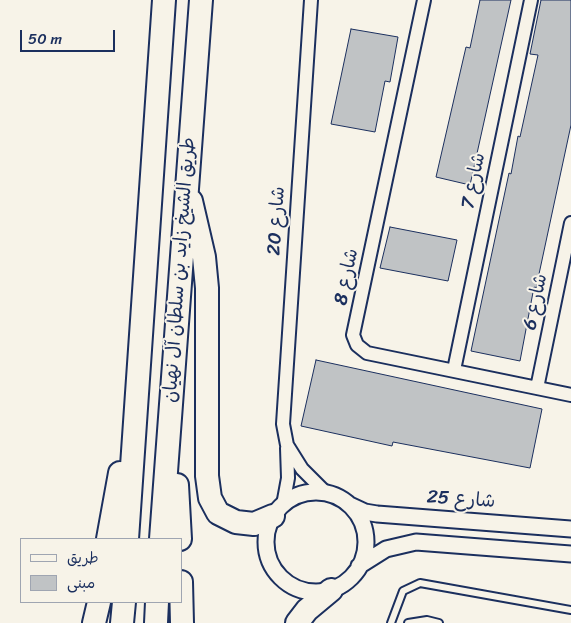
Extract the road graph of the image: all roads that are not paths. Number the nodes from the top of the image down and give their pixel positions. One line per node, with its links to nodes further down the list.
1 (164, 0): 9 (highway, طريق الشيخ زايد بن سلطان آل نهيان)
2 (201, 0): 6 (highway, طريق الشيخ زايد بن سلطان آل نهيان)
3 (311, 0): 13 (street, شارع 20)
4 (424, 0): 8 (street, شارع 8)
5 (531, 0): 8 (street, شارع 7)
6 (186, 185): 10 (highway, طريق الشيخ زايد بن سلطان آل نهيان); 16 (highway)
7 (571, 223): 11 (street, شارع 6)
8 (454, 370): 11 (street, شارع 8)
9 (137, 378): 18 (highway); 19 (highway, طريق الشيخ زايد بن سلطان آل نهيان)
10 (172, 381): 20 (highway, طريق الشيخ زايد بن سلطان آل نهيان); 21 (highway)
11 (537, 388): 12 (street, شارع 8)
12 (571, 395)
13 (287, 445): 14 (street, شارع 20); 16 (street, شارع 20)
14 (326, 494): 15 (street); 16 (street)
15 (349, 505): 17 (street, شارع 25); 23 (street)
16 (278, 510): 24 (street)
17 (571, 529)
18 (108, 538)
19 (127, 538)
20 (161, 538)
21 (180, 538)
22 (571, 554): 23 (street)
23 (359, 566): 24 (street)
24 (331, 590): 34 (highway)
25 (99, 603): 30 (highway)
26 (124, 603): 31 (highway)
27 (157, 603): 32 (highway)
28 (182, 603): 33 (highway)
29 (571, 610): 35 (lane)
30 (94, 623)
31 (122, 623)
32 (156, 623)
33 (182, 623)
34 (297, 623)
35 (390, 623)
36 (408, 623): 37 (lane)
37 (439, 623)

